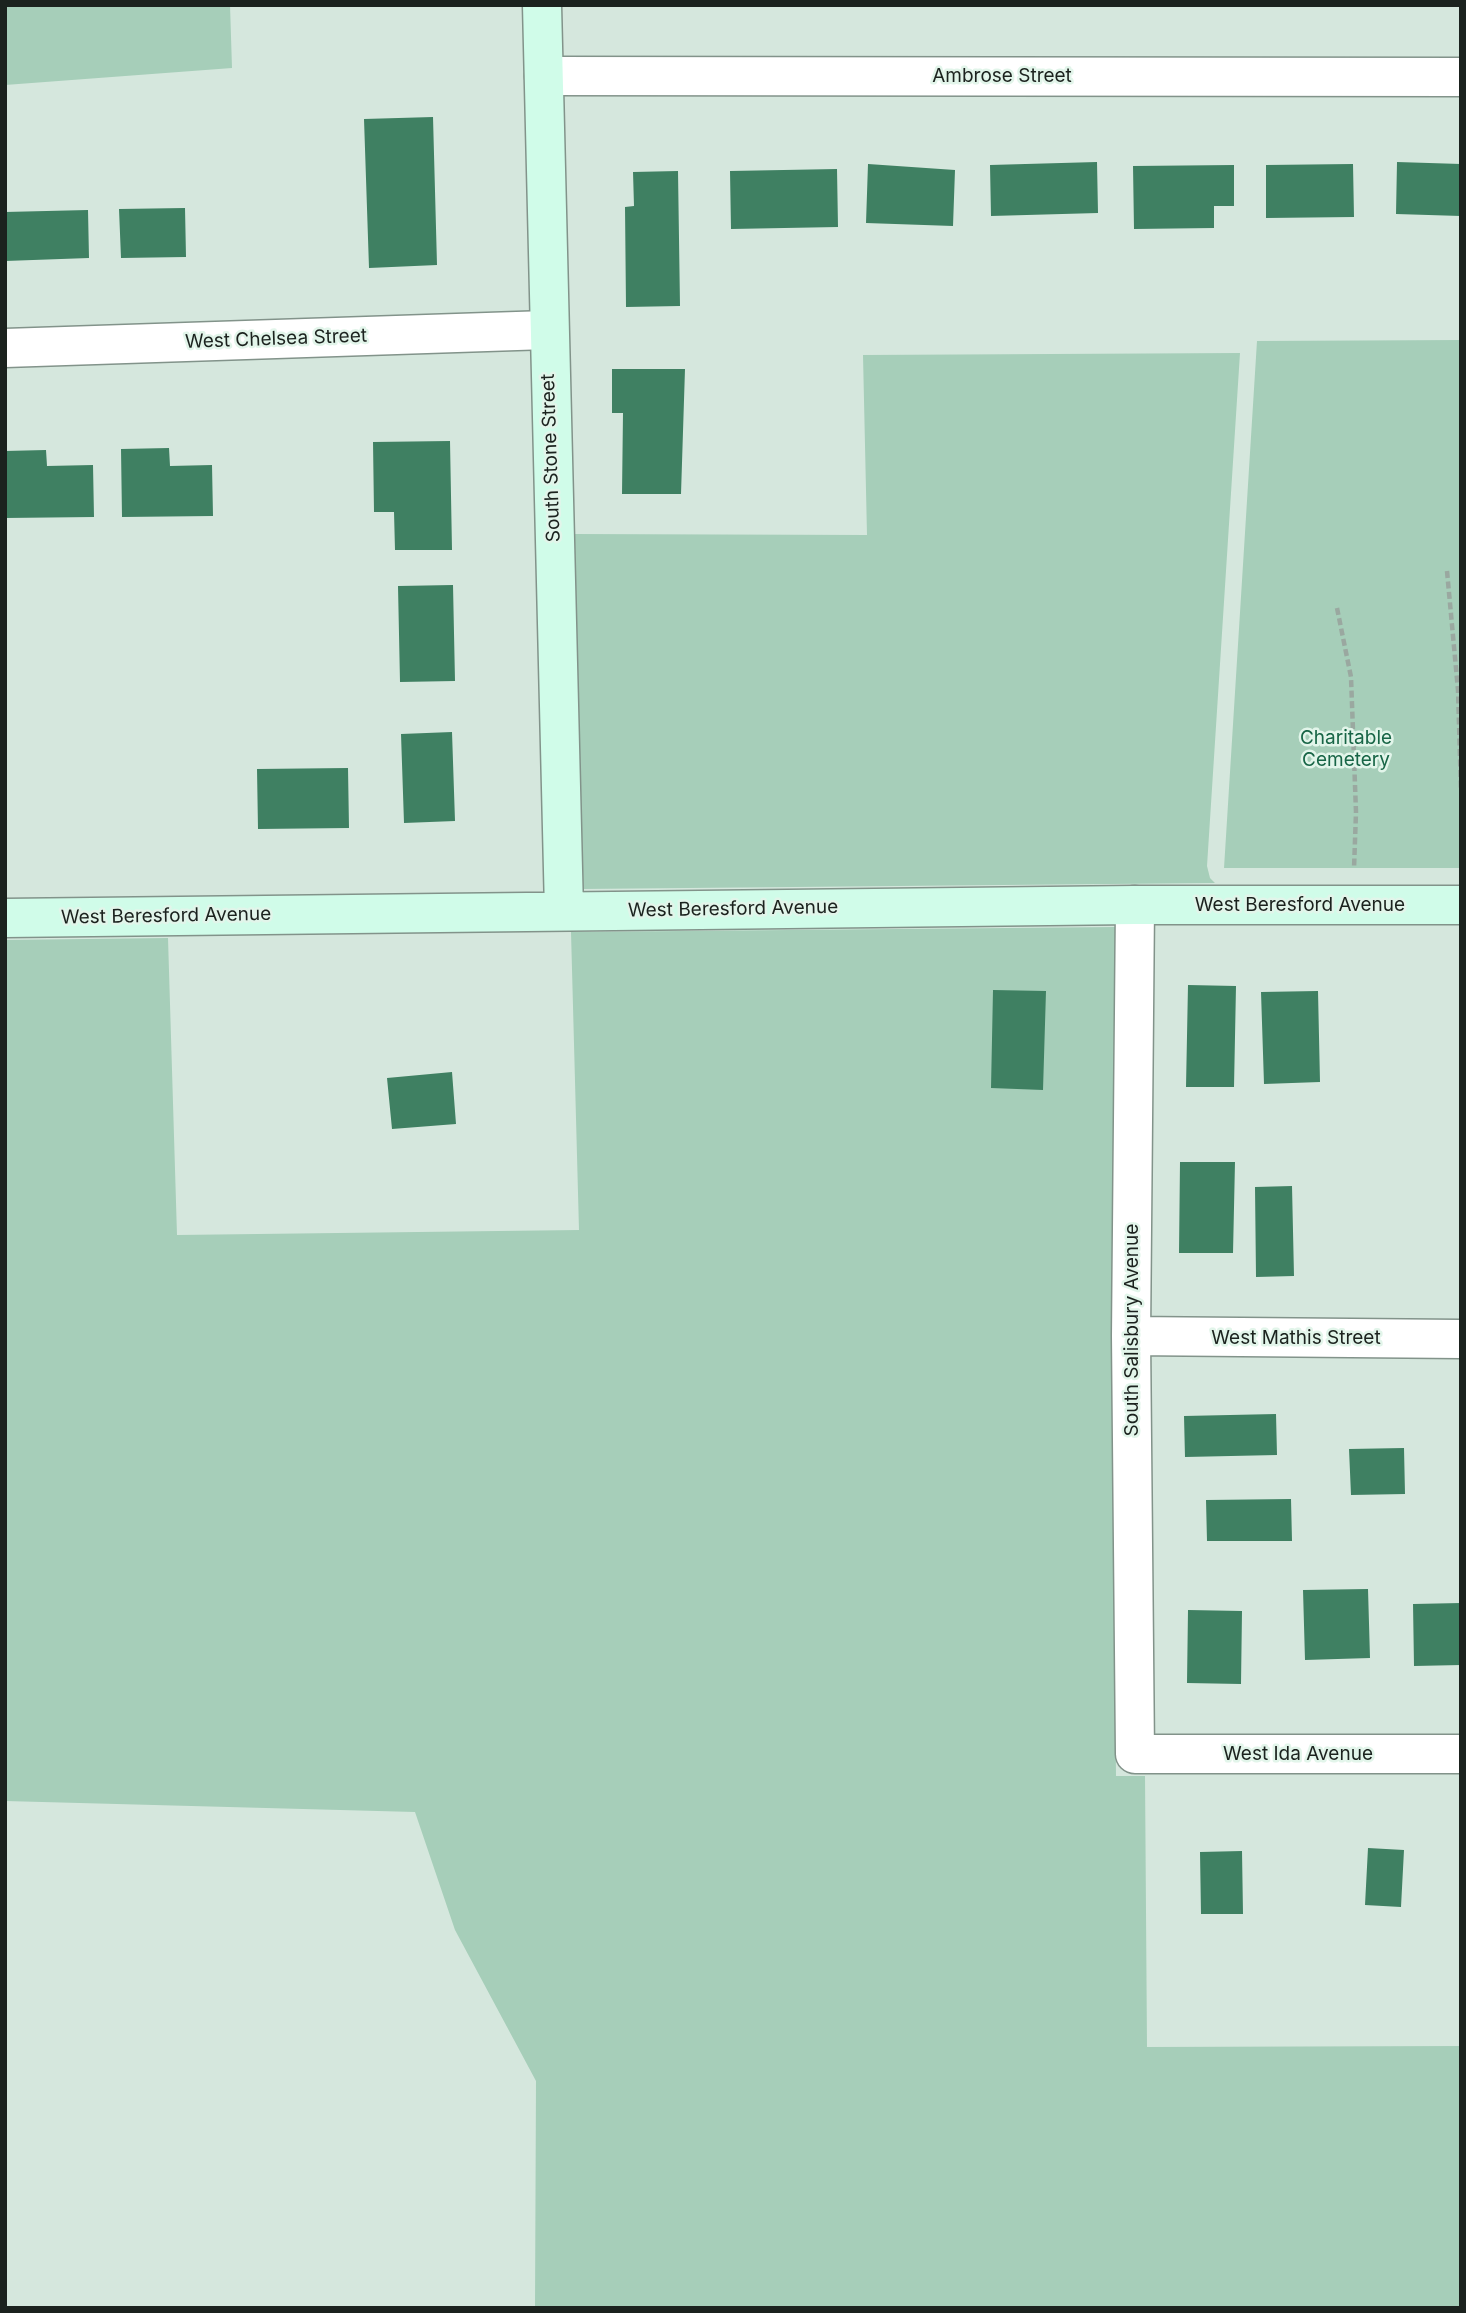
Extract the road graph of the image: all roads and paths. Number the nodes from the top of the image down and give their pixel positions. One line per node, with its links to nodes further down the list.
1 (542, 5): 2 (street, South Stone Street)
2 (544, 76): 3 (street, Ambrose Street); 4 (street, South Stone Street)
3 (1461, 77)
4 (547, 330): 5 (street, West Chelsea Street); 12 (street, South Stone Street)
5 (5, 348)
6 (1447, 571): 8 (path)
7 (1338, 608): 10 (path)
8 (1461, 791)
9 (1135, 905): 10 (street, West Beresford Avenue); 12 (street, West Beresford Avenue); 14 (street, South Salisbury Avenue)
10 (1352, 905): 11 (street, West Beresford Avenue)
11 (1461, 905)
12 (564, 911): 13 (street, West Beresford Avenue)
13 (5, 918)
14 (1131, 1336): 15 (street, West Mathis Street); 16 (street, South Salisbury Avenue)
15 (1461, 1339)
16 (1135, 1754): 17 (street, West Ida Avenue)
17 (1461, 1754)

